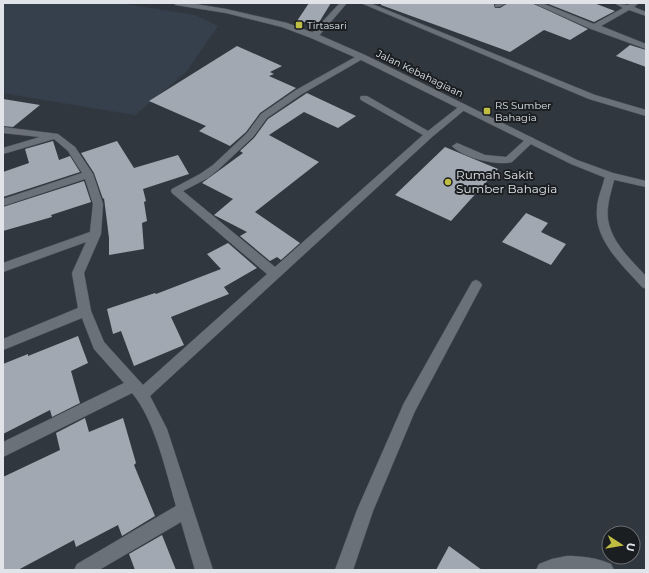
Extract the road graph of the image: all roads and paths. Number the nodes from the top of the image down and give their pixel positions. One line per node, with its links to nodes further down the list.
1 (176, 3): 10 (street, Jalan Kebahagiaan)
2 (344, 3): 10 (street)
3 (364, 3): 15 (street)
4 (536, 3): 9 (street)
5 (617, 3): 7 (street)
6 (636, 3): 7 (street)
7 (629, 7): 8 (street); 9 (street)
8 (646, 14)
9 (594, 27): 11 (street)
10 (314, 36): 12 (street, Jalan Kebahagiaan)
11 (646, 47)
12 (362, 57): 14 (street, Jalan Kebahagiaan); 28 (street)
13 (364, 98): 17 (street)
14 (464, 107): 17 (street); 19 (street, Jalan Kebahagiaan)
15 (646, 113)
16 (3, 130): 18 (street)
17 (429, 135): 28 (street)
18 (55, 136): 21 (street); 22 (street)
19 (530, 140): 20 (street); 23 (street, Jalan Kebahagiaan)
20 (457, 146)
21 (3, 151)
22 (88, 174): 25 (street); 26 (street)
23 (610, 176): 24 (street, Jalan Kebahagiaan); 29 (street)
24 (646, 184)
25 (3, 203)
26 (95, 234): 27 (street); 31 (street)
27 (3, 268)
28 (275, 274): 33 (street)
29 (644, 280)
30 (476, 286): 38 (street)
31 (85, 311): 32 (street); 33 (street)
32 (3, 345)
33 (138, 390): 34 (street); 35 (street)
34 (3, 450)
35 (185, 510): 36 (street); 37 (street)
36 (82, 570)
37 (204, 570)
38 (344, 570)
39 (545, 570): 40 (street)
40 (605, 570)

